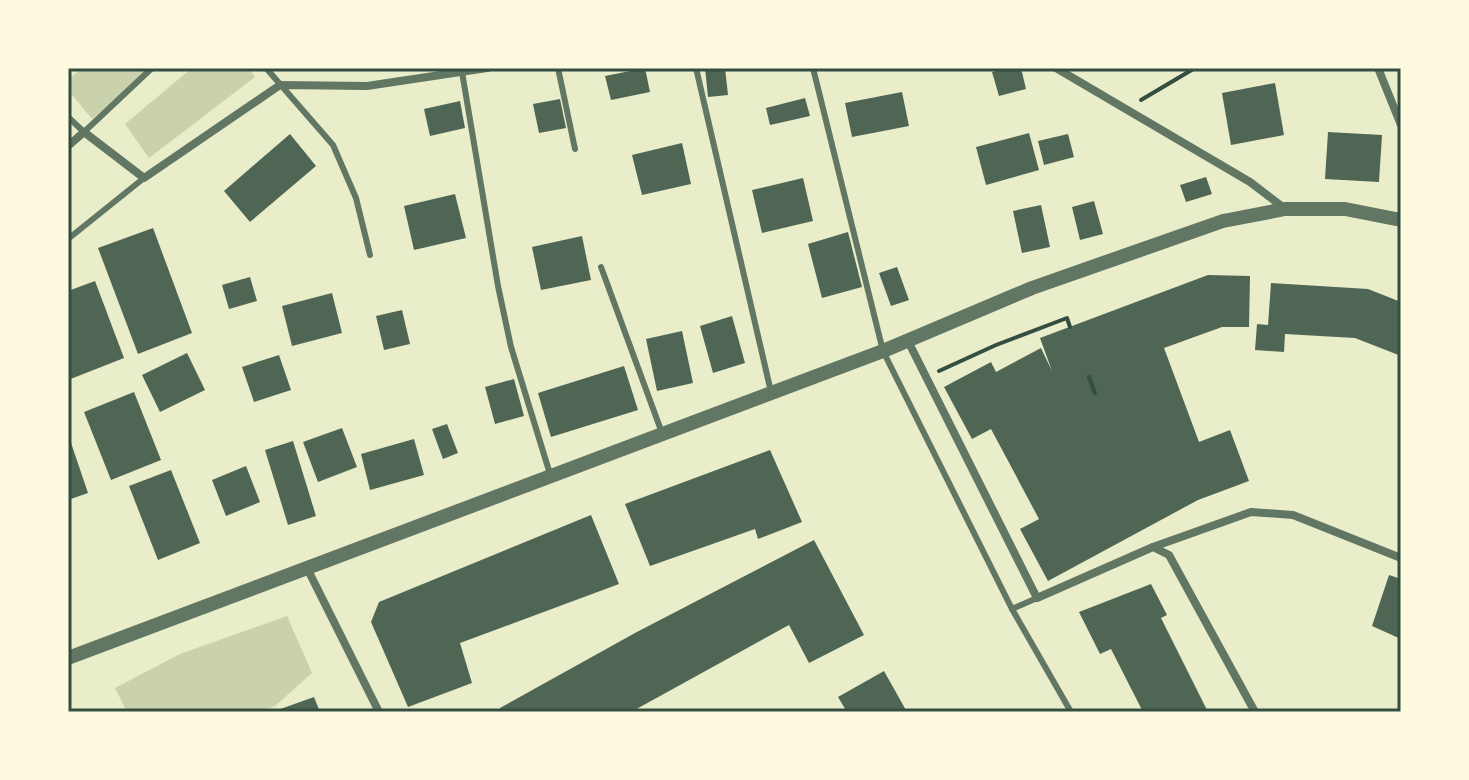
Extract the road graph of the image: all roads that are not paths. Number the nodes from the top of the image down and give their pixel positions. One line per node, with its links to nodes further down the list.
1 (152, 68): 13 (lane)
2 (266, 68): 10 (lane)
3 (487, 68): 9 (street)
4 (558, 68): 15 (lane)
5 (696, 68): 24 (lane)
6 (813, 68): 23 (lane)
7 (1056, 68): 17 (street)
8 (1378, 68): 12 (street)
9 (462, 72): 10 (street); 26 (lane)
10 (280, 85): 16 (street); 20 (lane)
11 (68, 117): 13 (lane)
12 (1401, 125)
13 (84, 132): 14 (street); 16 (street)
14 (68, 146)
15 (575, 149)
16 (144, 178): 19 (lane)
17 (1285, 209): 18 (street); 22 (street)
18 (1401, 220)
19 (68, 239)
20 (370, 255)
21 (601, 267): 25 (lane)
22 (908, 341): 23 (street); 30 (street)
23 (883, 351): 24 (street); 31 (lane)
24 (771, 394): 25 (street)
25 (662, 435): 26 (street)
26 (551, 477): 29 (street)
27 (1153, 547): 28 (street); 30 (street); 35 (street)
28 (1401, 558)
29 (307, 568): 32 (street); 33 (street)
30 (1037, 598): 31 (lane)
31 (1012, 609): 34 (lane)
32 (68, 658)
33 (379, 712)
34 (1071, 712)
35 (1255, 712)

